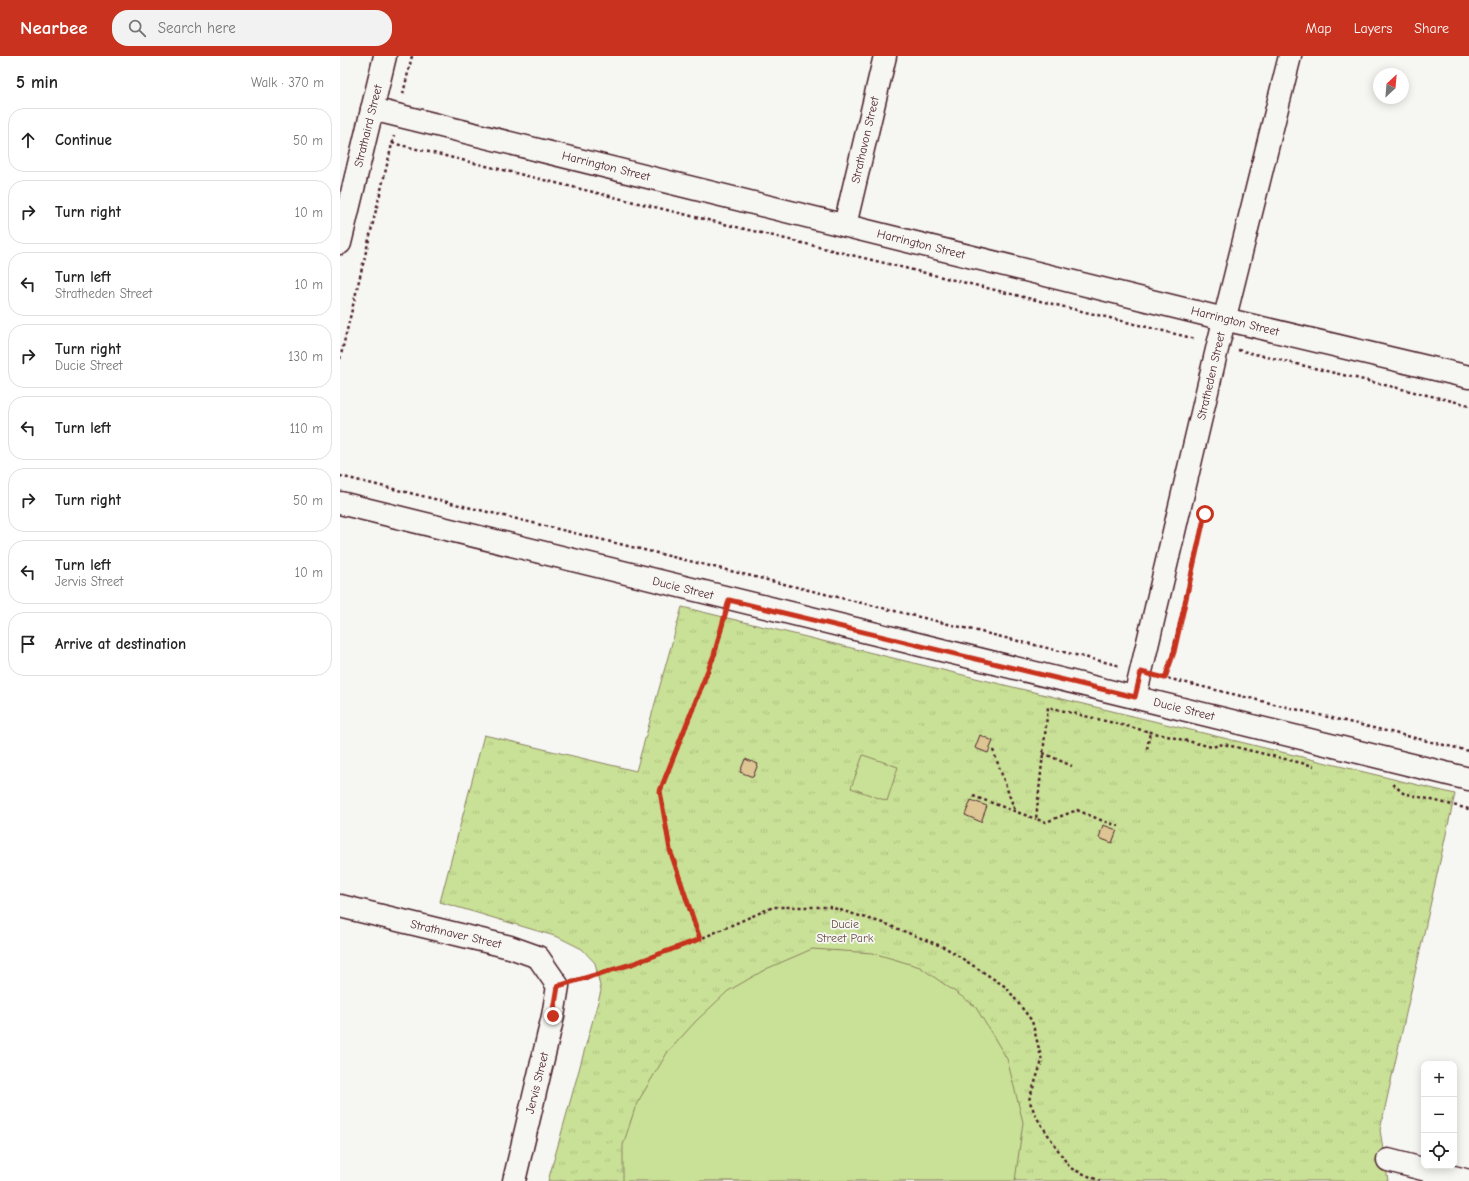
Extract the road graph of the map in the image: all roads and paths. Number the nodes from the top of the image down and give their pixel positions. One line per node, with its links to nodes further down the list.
1 (385, 56): 5 (street, Strathaird Street)
2 (412, 56): 6 (path)
3 (885, 56): 8 (street, Strathavon Street)
4 (1290, 56): 10 (street, Stratheden Street)
5 (372, 109): 6 (street, Harrington Street); 9 (street, Strathaird Street)
6 (399, 115): 7 (path); 8 (street, Harrington Street)
7 (392, 143): 11 (path); 12 (path)
8 (845, 225): 10 (street, Harrington Street)
9 (340, 243)
10 (1224, 319): 11 (street, Stratheden Street); 13 (street, Harrington Street)
11 (1218, 345): 14 (path); 19 (street, Stratheden Street)
12 (340, 359)
13 (1469, 377)
14 (1469, 405)
15 (340, 476): 19 (path)
16 (340, 503): 18 (street, Ducie Street)
17 (1205, 514): 20 (path)
18 (729, 600): 21 (street, Ducie Street); 37 (path)
19 (1141, 672): 20 (path); 21 (street, Stratheden Street)
20 (1165, 678): 25 (path)
21 (1135, 697): 29 (street, Ducie Street)
22 (1150, 732): 23 (path); 26 (path); 28 (path)
23 (1147, 749)
24 (993, 750): 33 (path)
25 (1469, 751)
26 (1044, 753): 27 (path); 34 (path)
27 (1072, 766)
28 (1316, 766)
29 (1469, 779)
30 (1385, 782): 32 (path)
31 (973, 796): 33 (path)
32 (1469, 809)
33 (1015, 811): 34 (path)
34 (1036, 819): 35 (path)
35 (1119, 826)
36 (340, 906): 38 (street, Strathnaver Street)
37 (700, 939): 38 (path); 41 (path)
38 (558, 986): 40 (street, Jervis Street)
39 (1388, 1160): 42 (street)
40 (514, 1181)
41 (1100, 1181)
42 (1469, 1181)

